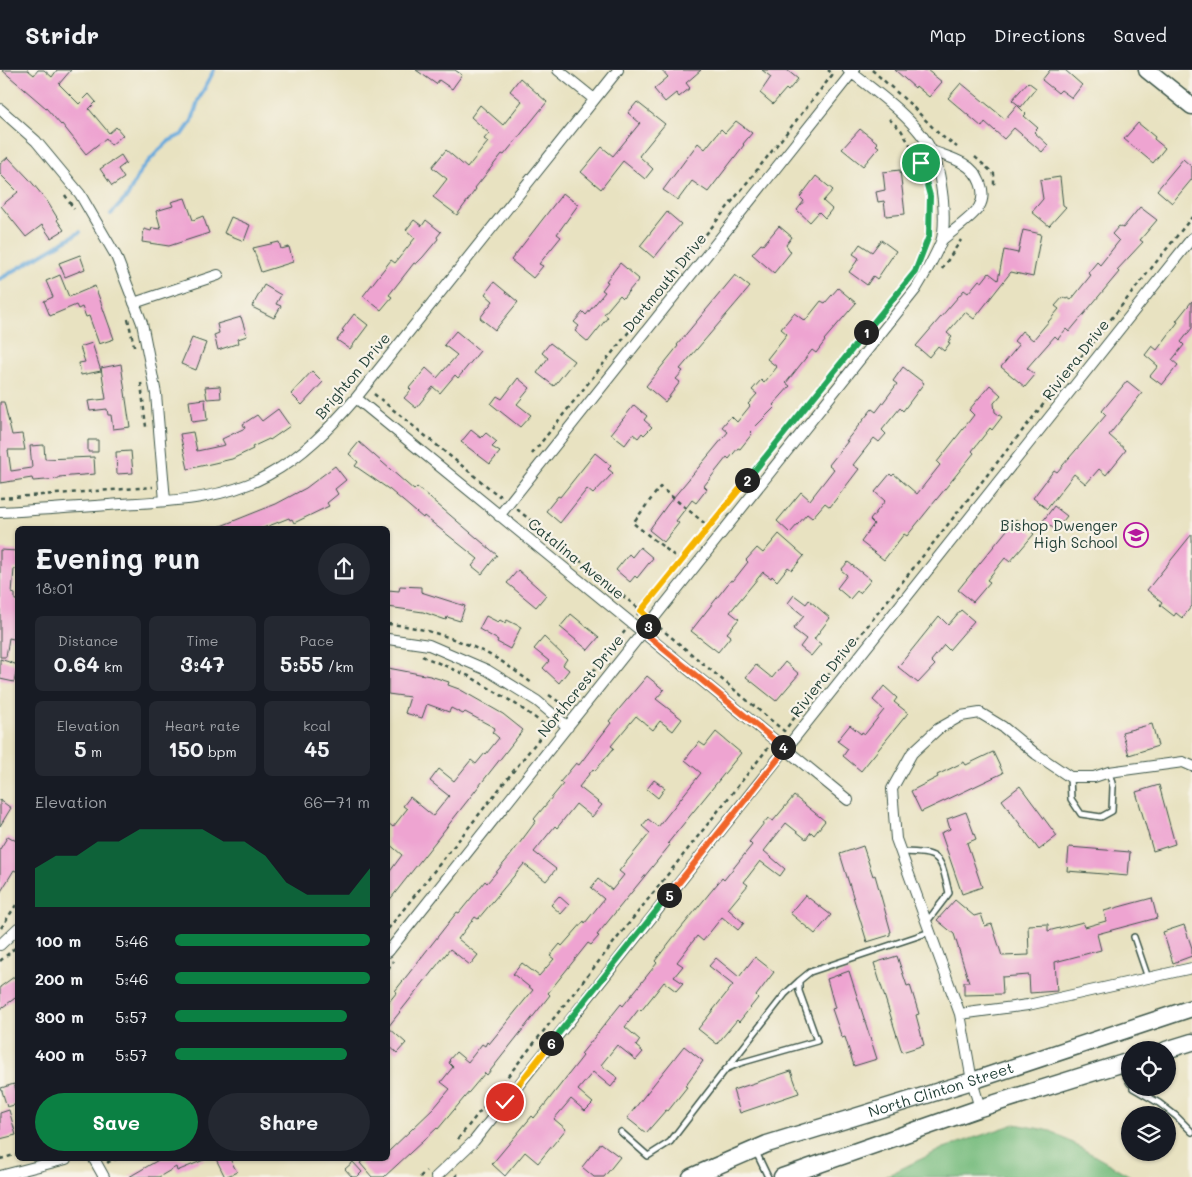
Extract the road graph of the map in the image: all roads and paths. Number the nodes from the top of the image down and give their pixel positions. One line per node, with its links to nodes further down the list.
1 (558, 70): 9 (street)
2 (618, 70): 9 (street, Brighton Drive)
3 (828, 70): 8 (path)
4 (836, 70): 8 (path)
5 (872, 70): 13 (path)
6 (1147, 70): 10 (main road)
7 (851, 71): 14 (street, Northcrest Drive); 41 (street, Dartmouth Drive)
8 (833, 74): 34 (path)
9 (594, 99): 32 (street, Brighton Drive)
10 (1192, 106)
11 (0, 108): 26 (street)
12 (888, 118): 23 (path)
13 (958, 148)
14 (932, 151): 22 (street, Northcrest Drive); 22 (street)
15 (972, 155): 17 (path)
16 (60, 189): 18 (path)
17 (994, 190)
18 (76, 212)
19 (1192, 217): 47 (path)
20 (967, 235): 25 (path)
21 (1192, 238): 56 (street, Riviera Drive)
22 (942, 240): 45 (street, Northcrest Drive)
23 (918, 263)
24 (218, 275): 26 (street)
25 (937, 276)
26 (134, 303): 38 (street)
27 (128, 319): 28 (path)
28 (136, 356)
29 (840, 364): 42 (path)
30 (140, 374): 33 (path)
31 (374, 395): 36 (path)
32 (356, 398): 38 (street, Brighton Drive); 41 (street, Catalina Avenue)
33 (147, 430)
34 (530, 457)
35 (153, 487): 37 (path)
36 (505, 488)
37 (0, 498)
38 (166, 501): 40 (street, Brighton Drive)
39 (524, 502): 44 (path)
40 (0, 512)
41 (499, 516): 49 (street, Catalina Avenue)
42 (709, 527): 43 (path); 43 (path)
43 (681, 561): 44 (path)
44 (641, 611): 45 (path)
45 (652, 621): 47 (path); 49 (street, Northcrest Drive)
46 (666, 621): 47 (path)
47 (660, 629)
48 (624, 632): 52 (path)
49 (643, 632): 54 (street, Northcrest Drive); 56 (street, Catalina Avenue)
50 (390, 639): 52 (street)
51 (421, 656): 53 (path)
52 (556, 718): 53 (path); 54 (street)
53 (548, 727): 63 (path)
54 (568, 727): 69 (street, Northcrest Drive)
55 (768, 748): 84 (path)
56 (786, 749): 60 (street, Catalina Avenue); 94 (street, Riviera Drive)
57 (1192, 766): 58 (street)
58 (1109, 772): 59 (street); 59 (lane)
59 (1070, 777): 61 (street)
60 (848, 800)
61 (901, 852): 64 (street); 64 (lane)
62 (15, 906): 65 (path)
63 (390, 926)
64 (928, 927): 72 (lane); 74 (street)
65 (0, 929)
66 (15, 931): 68 (street)
67 (1134, 937): 71 (lane)
68 (0, 945)
69 (390, 950)
70 (1192, 968): 71 (street)
71 (1148, 978): 74 (street)
72 (799, 981): 78 (lane); 78 (lane)
73 (1192, 1008): 79 (main road, North Clinton Street)
74 (960, 1014): 79 (street)
75 (1192, 1042): 76 (main road)
76 (1176, 1047)
77 (1121, 1064): 81 (main road, North Clinton Street)
78 (726, 1069): 82 (lane)
79 (972, 1081): 81 (street); 85 (main road, North Clinton Street)
80 (1147, 1096): 83 (lane)
81 (980, 1108): 97 (main road, North Clinton Street)
82 (621, 1132)
83 (1192, 1132)
84 (454, 1143)
85 (754, 1150): 95 (main road, North Clinton Street); 96 (lane)
86 (15, 1155): 87 (path)
87 (0, 1159)
88 (58, 1161): 91 (street)
89 (95, 1161): 92 (street)
90 (430, 1168): 93 (path)
91 (0, 1176)
92 (104, 1177)
93 (420, 1177)
94 (436, 1177)
95 (692, 1177)
96 (768, 1177)
97 (782, 1177)

